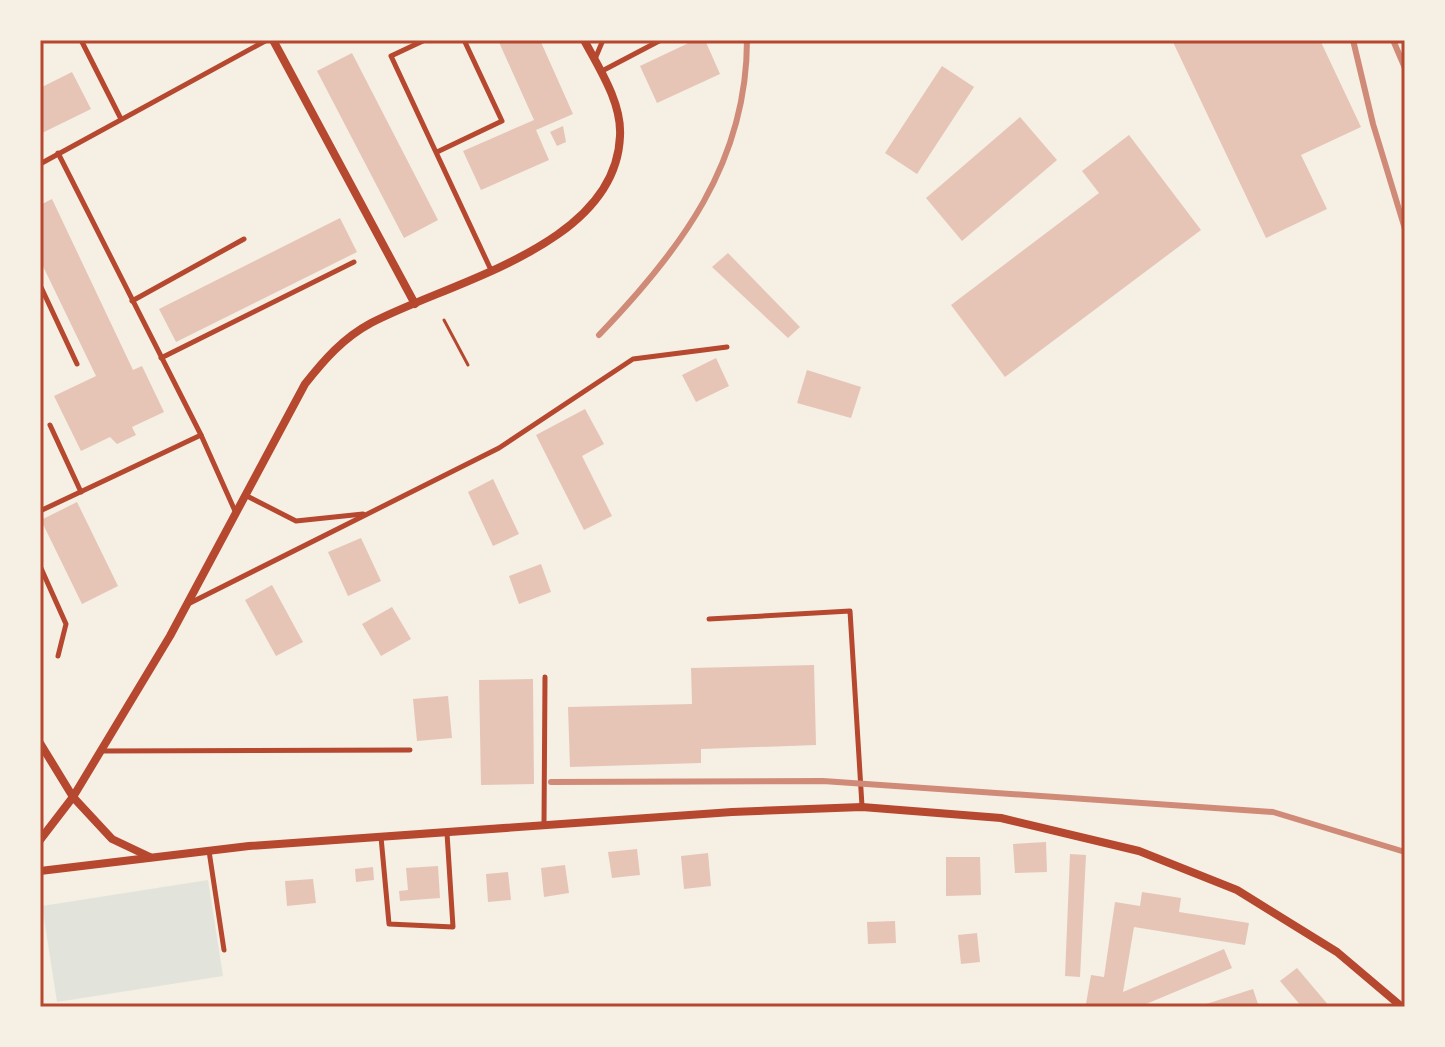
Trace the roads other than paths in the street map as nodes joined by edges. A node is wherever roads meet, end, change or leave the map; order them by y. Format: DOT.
graph roads {
  1 [pos="81,40"];
  2 [pos="270,40"];
  3 [pos="425,40"];
  4 [pos="464,40"];
  5 [pos="584,40"];
  6 [pos="603,40"];
  7 [pos="661,40"];
  8 [pos="595,60"];
  9 [pos="601,72"];
  10 [pos="121,119"];
  11 [pos="437,152"];
  12 [pos="58,153"];
  13 [pos="40,164"];
  14 [pos="244,239"];
  15 [pos="354,262"];
  16 [pos="491,270"];
  17 [pos="40,285"];
  18 [pos="132,301"];
  19 [pos="415,304"];
  20 [pos="727,347"];
  21 [pos="161,358"];
  22 [pos="77,364"];
  23 [pos="50,425"];
  24 [pos="201,435"];
  25 [pos="81,492"];
  26 [pos="247,496"];
  27 [pos="40,511"];
  28 [pos="368,514"];
  29 [pos="237,515"];
  30 [pos="40,566"];
  31 [pos="187,604"];
  32 [pos="709,619"];
  33 [pos="58,656"];
  34 [pos="545,677"];
  35 [pos="40,743"];
  36 [pos="410,750"];
  37 [pos="99,751"];
  38 [pos="73,797"];
  39 [pos="862,807"];
  40 [pos="544,825"];
  41 [pos="447,832"];
  42 [pos="381,837"];
  43 [pos="40,840"];
  44 [pos="209,850"];
  45 [pos="151,857"];
  46 [pos="40,871"];
  47 [pos="224,950"];
  48 [pos="1402,1007"];
  1 -- 10 [label="lane"];
  2 -- 10 [label="lane"];
  2 -- 19 [label="street"];
  3 -- 11 [label="lane"];
  4 -- 11 [label="lane"];
  5 -- 8 [label="street"];
  6 -- 8 [label="lane"];
  7 -- 9 [label="lane"];
  8 -- 9 [label="street"];
  9 -- 16 [label="street"];
  10 -- 12 [label="lane"];
  11 -- 16 [label="lane"];
  12 -- 13 [label="lane"];
  12 -- 18 [label="lane"];
  14 -- 18 [label="lane"];
  15 -- 21 [label="lane"];
  16 -- 19 [label="street"];
  17 -- 22 [label="lane"];
  18 -- 21 [label="lane"];
  19 -- 26 [label="street"];
  20 -- 28 [label="lane"];
  21 -- 24 [label="lane"];
  23 -- 25 [label="lane"];
  24 -- 25 [label="lane"];
  24 -- 29 [label="lane"];
  25 -- 27 [label="lane"];
  26 -- 28 [label="lane"];
  26 -- 29 [label="street"];
  28 -- 31 [label="lane"];
  29 -- 31 [label="street"];
  30 -- 33 [label="lane"];
  31 -- 37 [label="street"];
  32 -- 39 [label="lane"];
  34 -- 40 [label="lane"];
  35 -- 38 [label="street"];
  36 -- 37 [label="lane"];
  37 -- 38 [label="street"];
  38 -- 43 [label="street"];
  38 -- 45 [label="street"];
  39 -- 40 [label="street"];
  39 -- 48 [label="street"];
  40 -- 41 [label="street"];
  41 -- 42 [label="street"];
  41 -- 42 [label="lane"];
  42 -- 44 [label="street"];
  44 -- 45 [label="street"];
  44 -- 47 [label="lane"];
  45 -- 46 [label="street"];
}
